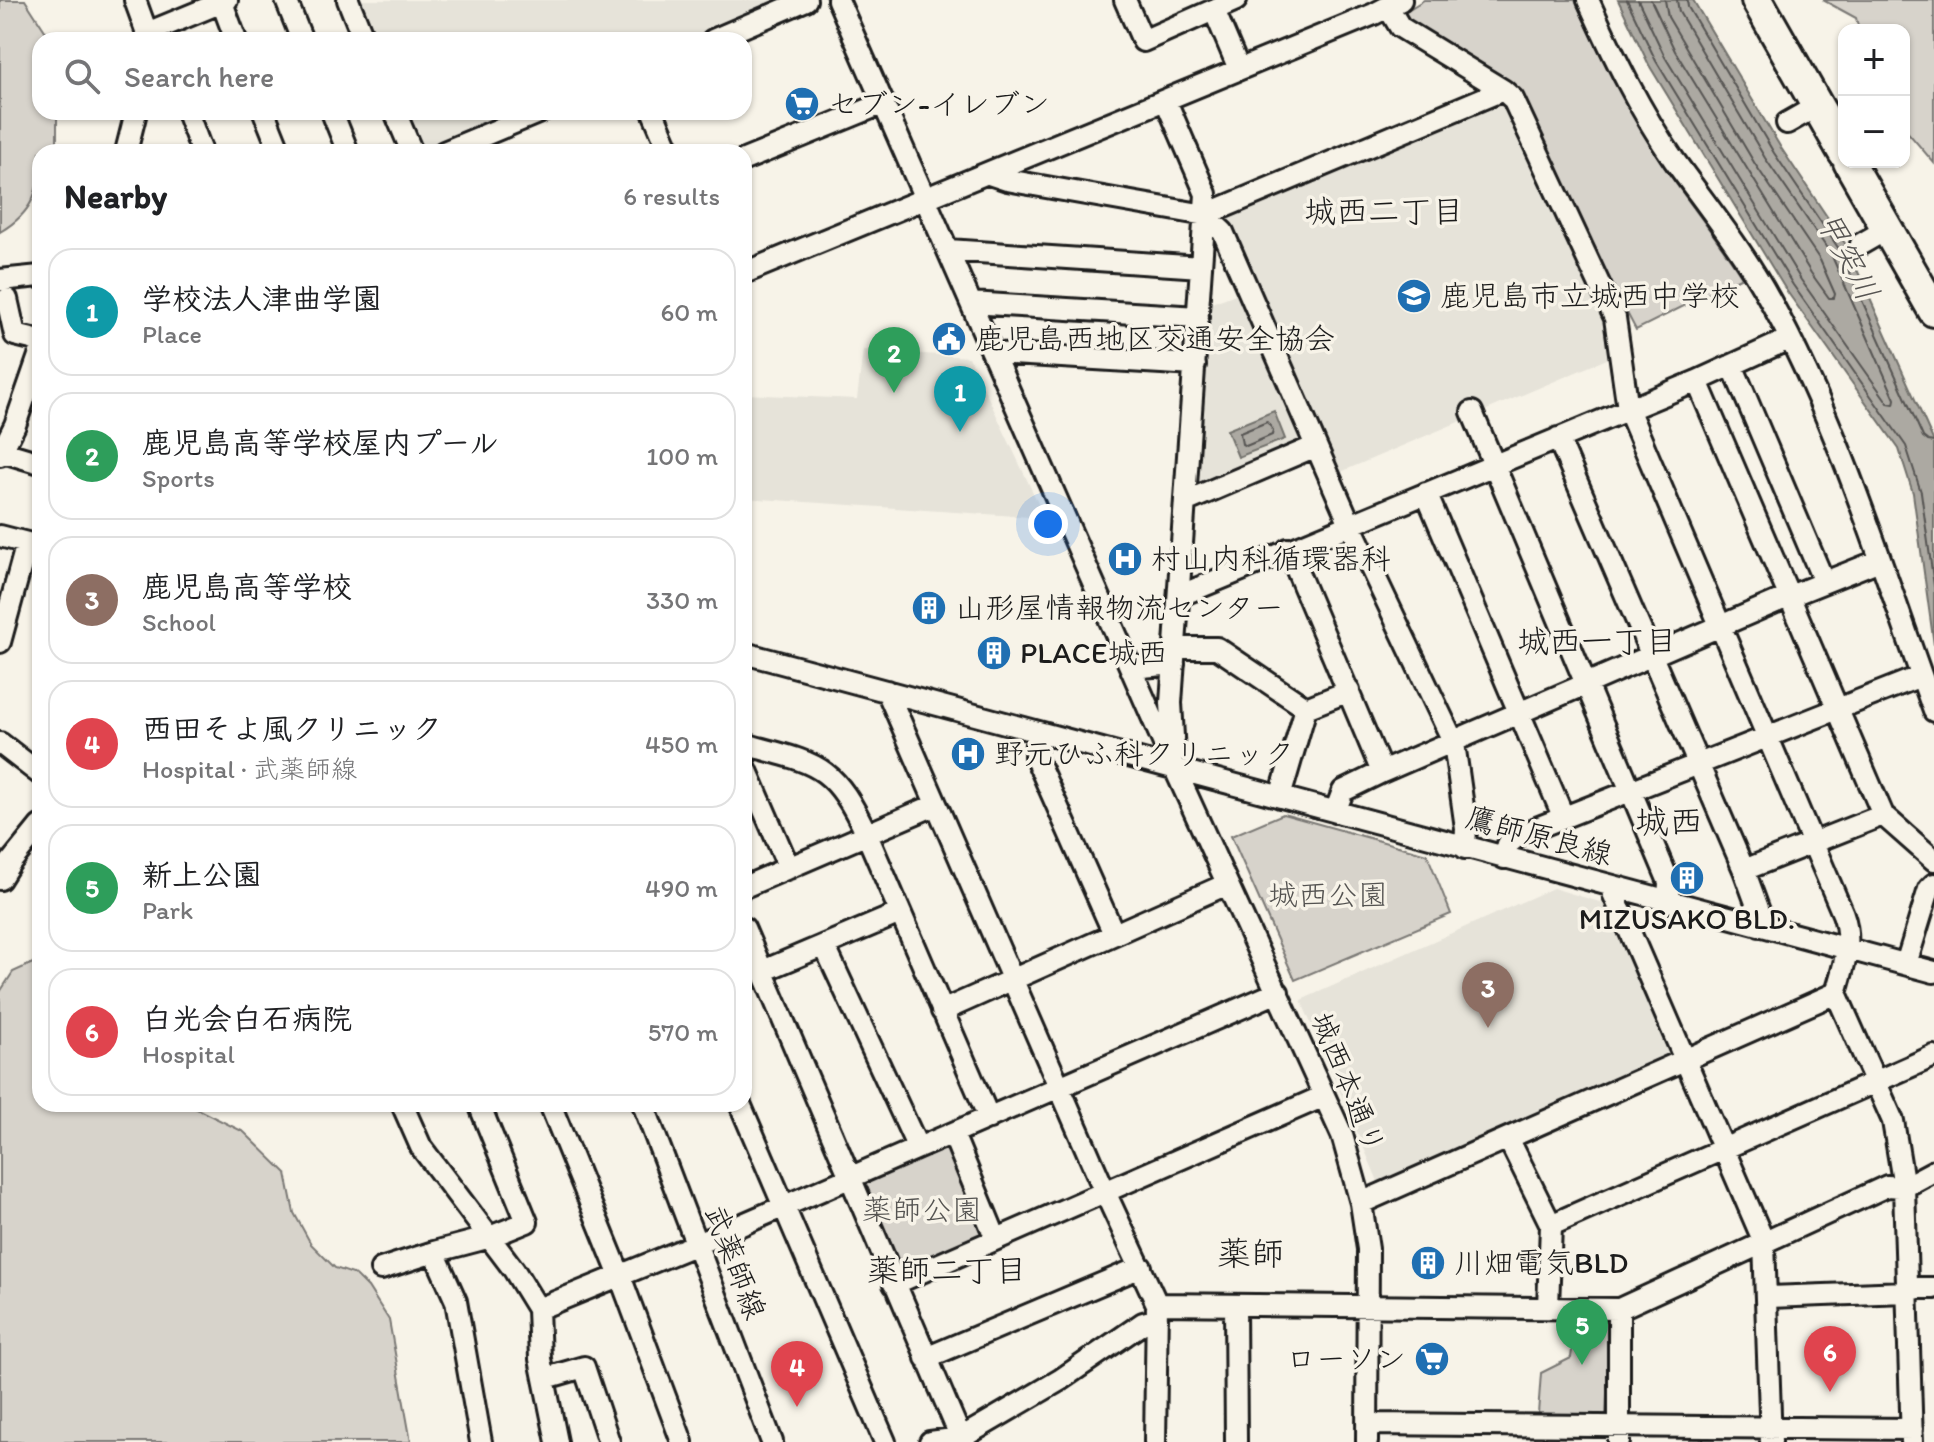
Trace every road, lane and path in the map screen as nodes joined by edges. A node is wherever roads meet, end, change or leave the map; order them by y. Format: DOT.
graph roads {
  1 [pos="135,0"];
  2 [pos="286,0"];
  3 [pos="348,0"];
  4 [pos="806,0"];
  5 [pos="838,0"];
  6 [pos="1125,0"];
  7 [pos="1183,0"];
  8 [pos="1236,0"];
  9 [pos="1588,0"];
  10 [pos="1757,0"];
  11 [pos="1778,0"];
  12 [pos="223,1"];
  13 [pos="1383,5"];
  14 [pos="1214,10"];
  15 [pos="1191,19"];
  16 [pos="146,32"];
  17 [pos="156,32"];
  18 [pos="233,32"];
  19 [pos="299,32"];
  20 [pos="361,32"];
  21 [pos="732,32"];
  22 [pos="1239,69"];
  23 [pos="1503,90"];
  24 [pos="1166,101"];
  25 [pos="884,103"];
  26 [pos="1831,111"];
  27 [pos="134,120"];
  28 [pos="190,120"];
  29 [pos="267,120"];
  30 [pos="335,120"];
  31 [pos="398,120"];
  32 [pos="527,120"];
  33 [pos="656,120"];
  34 [pos="1787,123"];
  35 [pos="1838,134"];
  36 [pos="490,143"];
  37 [pos="128,144"];
  38 [pos="199,144"];
  39 [pos="277,144"];
  40 [pos="345,144"];
  41 [pos="409,144"];
  42 [pos="667,144"];
  43 [pos="752,157"];
  44 [pos="1852,168"];
  45 [pos="1873,168"];
  46 [pos="989,174"];
  47 [pos="926,200"];
  48 [pos="1205,215"];
  49 [pos="1887,229"];
  50 [pos="1861,244"];
  51 [pos="948,250"];
  52 [pos="1201,267"];
  53 [pos="752,270"];
  54 [pos="1934,275"];
  55 [pos="32,279"];
  56 [pos="4,289"];
  57 [pos="971,303"];
  58 [pos="1934,311"];
  59 [pos="1198,317"];
  60 [pos="32,339"];
  61 [pos="1789,339"];
  62 [pos="993,353"];
  63 [pos="1195,365"];
  64 [pos="1732,365"];
  65 [pos="1697,381"];
  66 [pos="32,391"];
  67 [pos="1628,409"];
  68 [pos="1472,412"];
  69 [pos="1558,438"];
  70 [pos="1316,446"];
  71 [pos="0,453"];
  72 [pos="32,461"];
  73 [pos="1493,464"];
  74 [pos="1426,493"];
  75 [pos="1187,501"];
  76 [pos="1350,524"];
  77 [pos="0,536"];
  78 [pos="32,544"];
  79 [pos="1288,549"];
  80 [pos="32,551"];
  81 [pos="1880,560"];
  82 [pos="1824,582"];
  83 [pos="1179,596"];
  84 [pos="1790,596"];
  85 [pos="1719,626"];
  86 [pos="0,642"];
  87 [pos="752,655"];
  88 [pos="1652,655"];
  89 [pos="1174,656"];
  90 [pos="1132,668"];
  91 [pos="1921,676"];
  92 [pos="1586,684"];
  93 [pos="887,691"];
  94 [pos="1349,691"];
  95 [pos="1306,708"];
  96 [pos="1837,708"];
  97 [pos="1934,711"];
  98 [pos="1519,714"];
  99 [pos="1037,732"];
  100 [pos="1767,736"];
  101 [pos="0,743"];
  102 [pos="1454,743"];
  103 [pos="752,746"];
  104 [pos="32,764"];
  105 [pos="1699,764"];
  106 [pos="1175,769"];
  107 [pos="1382,772"];
  108 [pos="752,782"];
  109 [pos="1630,792"];
  110 [pos="1280,797"];
  111 [pos="935,805"];
  112 [pos="1335,812"];
  113 [pos="1883,815"];
  114 [pos="1563,816"];
  115 [pos="867,835"];
  116 [pos="32,837"];
  117 [pos="1812,842"];
  118 [pos="1465,848"];
  119 [pos="1504,858"];
  120 [pos="1934,860"];
  121 [pos="789,868"];
  122 [pos="1744,870"];
  123 [pos="0,879"];
  124 [pos="752,884"];
  125 [pos="1227,884"];
  126 [pos="1934,884"];
  127 [pos="1610,886"];
  128 [pos="1668,902"];
  129 [pos="900,913"];
  130 [pos="1760,926"];
  131 [pos="1114,934"];
  132 [pos="824,945"];
  133 [pos="752,946"];
  134 [pos="1848,948"];
  135 [pos="1906,964"];
  136 [pos="763,971"];
  137 [pos="1934,972"];
  138 [pos="1012,978"];
  139 [pos="1278,992"];
  140 [pos="1836,993"];
  141 [pos="942,1011"];
  142 [pos="1934,1056"];
  143 [pos="1686,1059"];
  144 [pos="1876,1082"];
  145 [pos="1061,1088"];
  146 [pos="1324,1096"];
  147 [pos="406,1112"];
  148 [pos="482,1112"];
  149 [pos="553,1112"];
  150 [pos="646,1112"];
  151 [pos="743,1112"];
  152 [pos="989,1118"];
  153 [pos="953,1134"];
  154 [pos="1508,1138"];
  155 [pos="918,1148"];
  156 [pos="1725,1149"];
  157 [pos="1934,1171"];
  158 [pos="850,1178"];
  159 [pos="1904,1187"];
  160 [pos="1105,1192"];
  161 [pos="1361,1203"];
  162 [pos="784,1207"];
  163 [pos="1551,1225"];
  164 [pos="487,1238"];
  165 [pos="996,1239"];
  166 [pos="1764,1242"];
  167 [pos="697,1244"];
  168 [pos="434,1252"];
  169 [pos="1141,1267"];
  170 [pos="381,1269"];
  171 [pos="620,1276"];
  172 [pos="894,1284"];
  173 [pos="1934,1288"];
  174 [pos="1906,1292"];
  175 [pos="1768,1297"];
  176 [pos="1235,1305"];
  177 [pos="1369,1306"];
  178 [pos="1548,1307"];
  179 [pos="538,1309"];
  180 [pos="1619,1309"];
  181 [pos="1157,1312"];
  182 [pos="926,1358"];
  183 [pos="546,1378"];
  184 [pos="1367,1433"];
  185 [pos="1619,1434"];
  186 [pos="1771,1435"];
  187 [pos="1912,1436"];
  188 [pos="957,1440"];
  189 [pos="481,1442"];
  190 [pos="557,1442"];
  191 [pos="609,1442"];
  192 [pos="682,1442"];
  193 [pos="772,1442"];
  194 [pos="885,1442"];
  195 [pos="930,1442"];
  196 [pos="1155,1442"];
  197 [pos="1236,1442"];
  1 -- 16 [label="street"];
  2 -- 19 [label="street"];
  3 -- 20 [label="street"];
  4 -- 21 [label="street"];
  5 -- 25 [label="street, 城西本通り"];
  6 -- 15 [label="street"];
  7 -- 15 [label="street"];
  8 -- 14 [label="street"];
  9 -- 61 [label="street"];
  10 -- 26 [label="highway"];
  11 -- 26 [label="highway"];
  12 -- 17 [label="street"];
  12 -- 18 [label="street"];
  13 -- 22 [label="street"];
  13 -- 23 [label="street"];
  14 -- 15 [label="street"];
  14 -- 22 [label="street"];
  22 -- 24 [label="street"];
  23 -- 48 [label="street"];
  23 -- 67 [label="street"];
  24 -- 46 [label="street"];
  24 -- 48 [label="street"];
  25 -- 43 [label="street"];
  25 -- 47 [label="street, 城西本通り"];
  26 -- 34 [label="street"];
  26 -- 35 [label="highway"];
  27 -- 37 [label="street"];
  28 -- 38 [label="street"];
  29 -- 39 [label="street"];
  30 -- 40 [label="street"];
  31 -- 41 [label="street"];
  32 -- 36 [label="street"];
  33 -- 42 [label="street"];
  44 -- 49 [label="highway"];
  45 -- 54 [label="highway"];
  46 -- 47 [label="street"];
  46 -- 48 [label="street"];
  47 -- 51 [label="street, 城西本通り"];
  47 -- 53 [label="street"];
  48 -- 52 [label="street"];
  48 -- 70 [label="street"];
  49 -- 50 [label="street"];
  49 -- 58 [label="highway"];
  51 -- 52 [label="street"];
  51 -- 57 [label="street, 城西本通り"];
  52 -- 59 [label="street"];
  55 -- 56 [label="street"];
  56 -- 60 [label="street"];
  57 -- 59 [label="street"];
  57 -- 62 [label="street, 城西本通り"];
  59 -- 63 [label="street"];
  61 -- 64 [label="street"];
  61 -- 81 [label="street"];
  62 -- 63 [label="street"];
  62 -- 90 [label="street, 城西本通り"];
  63 -- 75 [label="street"];
  64 -- 65 [label="street"];
  64 -- 82 [label="street"];
  65 -- 67 [label="street"];
  65 -- 84 [label="street"];
  66 -- 71 [label="street"];
  67 -- 69 [label="street"];
  67 -- 85 [label="street"];
  68 -- 73 [label="street"];
  69 -- 73 [label="street"];
  69 -- 88 [label="street"];
  70 -- 75 [label="street"];
  70 -- 76 [label="street"];
  71 -- 72 [label="street"];
  73 -- 74 [label="street"];
  73 -- 92 [label="street"];
  74 -- 76 [label="street"];
  74 -- 98 [label="street"];
  75 -- 83 [label="street"];
  76 -- 79 [label="street"];
  76 -- 102 [label="street"];
  77 -- 78 [label="street"];
  79 -- 83 [label="street"];
  79 -- 94 [label="street"];
  80 -- 86 [label="street"];
  81 -- 82 [label="street"];
  81 -- 91 [label="street"];
  82 -- 84 [label="street"];
  83 -- 89 [label="street"];
  84 -- 85 [label="street"];
  84 -- 96 [label="street"];
  85 -- 88 [label="street"];
  85 -- 100 [label="street"];
  87 -- 93 [label="street, 鷹師原良線"];
  88 -- 92 [label="street"];
  88 -- 105 [label="street"];
  89 -- 90 [label="street"];
  89 -- 95 [label="street"];
  89 -- 106 [label="street"];
  90 -- 106 [label="street, 城西本通り"];
  91 -- 96 [label="street"];
  91 -- 97 [label="street"];
  92 -- 98 [label="street"];
  92 -- 109 [label="street"];
  93 -- 99 [label="street, 鷹師原良線"];
  93 -- 111 [label="street"];
  94 -- 95 [label="street"];
  94 -- 107 [label="street"];
  95 -- 110 [label="street"];
  96 -- 100 [label="street"];
  96 -- 113 [label="street"];
  98 -- 102 [label="street"];
  98 -- 114 [label="street"];
  99 -- 106 [label="street, 鷹師原良線"];
  99 -- 131 [label="street"];
  100 -- 105 [label="street"];
  100 -- 117 [label="street"];
  101 -- 104 [label="street"];
  102 -- 107 [label="street"];
  102 -- 118 [label="street"];
  103 -- 115 [label="street"];
  105 -- 109 [label="street"];
  105 -- 122 [label="street"];
  106 -- 110 [label="street, 鷹師原良線"];
  106 -- 125 [label="street, 城西本通り"];
  107 -- 112 [label="street"];
  108 -- 121 [label="street"];
  109 -- 114 [label="street"];
  109 -- 128 [label="street"];
  110 -- 112 [label="street, 鷹師原良線"];
  111 -- 115 [label="street"];
  111 -- 138 [label="street"];
  112 -- 118 [label="street, 鷹師原良線"];
  113 -- 117 [label="street"];
  113 -- 120 [label="street"];
  114 -- 119 [label="street"];
  115 -- 121 [label="street"];
  115 -- 129 [label="street"];
  116 -- 123 [label="street"];
  117 -- 122 [label="street"];
  117 -- 134 [label="street"];
  118 -- 119 [label="street, 鷹師原良線"];
  119 -- 127 [label="street, 鷹師原良線"];
  121 -- 124 [label="street"];
  122 -- 130 [label="street"];
  125 -- 131 [label="street"];
  125 -- 139 [label="street, 城西本通り"];
  126 -- 135 [label="street"];
  127 -- 128 [label="street, 鷹師原良線"];
  127 -- 143 [label="street"];
  128 -- 130 [label="street, 鷹師原良線"];
  129 -- 132 [label="street"];
  129 -- 141 [label="street"];
  130 -- 134 [label="street, 鷹師原良線"];
  131 -- 138 [label="street"];
  132 -- 136 [label="street"];
  132 -- 155 [label="street"];
  133 -- 136 [label="street"];
  134 -- 135 [label="street, 鷹師原良線"];
  134 -- 140 [label="street"];
  135 -- 137 [label="street, 鷹師原良線"];
  136 -- 158 [label="street"];
  138 -- 141 [label="street"];
  138 -- 145 [label="street"];
  139 -- 145 [label="street"];
  139 -- 146 [label="street, 城西本通り"];
  140 -- 143 [label="street"];
  140 -- 144 [label="street"];
  141 -- 152 [label="street"];
  142 -- 144 [label="street"];
  143 -- 154 [label="street"];
  143 -- 156 [label="street"];
  144 -- 156 [label="street"];
  144 -- 159 [label="street"];
  145 -- 152 [label="street"];
  145 -- 160 [label="street"];
  146 -- 160 [label="street"];
  146 -- 161 [label="street, 城西本通り"];
  147 -- 164 [label="street"];
  148 -- 164 [label="street"];
  149 -- 171 [label="street"];
  150 -- 167 [label="street, 武薬師線"];
  151 -- 162 [label="street"];
  152 -- 153 [label="street"];
  153 -- 155 [label="street"];
  153 -- 165 [label="street"];
  154 -- 161 [label="street"];
  154 -- 163 [label="street"];
  155 -- 158 [label="street"];
  156 -- 163 [label="street"];
  156 -- 166 [label="street"];
  157 -- 159 [label="street"];
  158 -- 162 [label="street"];
  158 -- 172 [label="street"];
  159 -- 166 [label="street"];
  159 -- 174 [label="street"];
  160 -- 165 [label="street"];
  160 -- 169 [label="street"];
  161 -- 177 [label="street, 城西本通り"];
  162 -- 167 [label="street"];
  162 -- 194 [label="street"];
  163 -- 178 [label="street"];
  164 -- 168 [label="street"];
  164 -- 179 [label="street"];
  165 -- 172 [label="street"];
  166 -- 175 [label="street"];
  166 -- 180 [label="street"];
  167 -- 171 [label="street"];
  167 -- 193 [label="street, 武薬師線"];
  168 -- 170 [label="street"];
  168 -- 189 [label="street"];
  169 -- 181 [label="street"];
  169 -- 182 [label="street"];
  171 -- 179 [label="street"];
  171 -- 192 [label="street"];
  172 -- 182 [label="street"];
  173 -- 174 [label="street"];
  174 -- 175 [label="street"];
  174 -- 187 [label="street"];
  175 -- 186 [label="street"];
  176 -- 177 [label="street"];
  176 -- 181 [label="street"];
  176 -- 197 [label="street"];
  177 -- 178 [label="street"];
  177 -- 184 [label="street, 城西本通り"];
  178 -- 180 [label="street"];
  179 -- 183 [label="street"];
  180 -- 185 [label="street"];
  181 -- 188 [label="street"];
  181 -- 196 [label="street"];
  182 -- 188 [label="street"];
  183 -- 190 [label="street"];
  183 -- 191 [label="street"];
  184 -- 185 [label="street"];
  185 -- 186 [label="street"];
  186 -- 187 [label="street"];
  188 -- 195 [label="street"];
}
